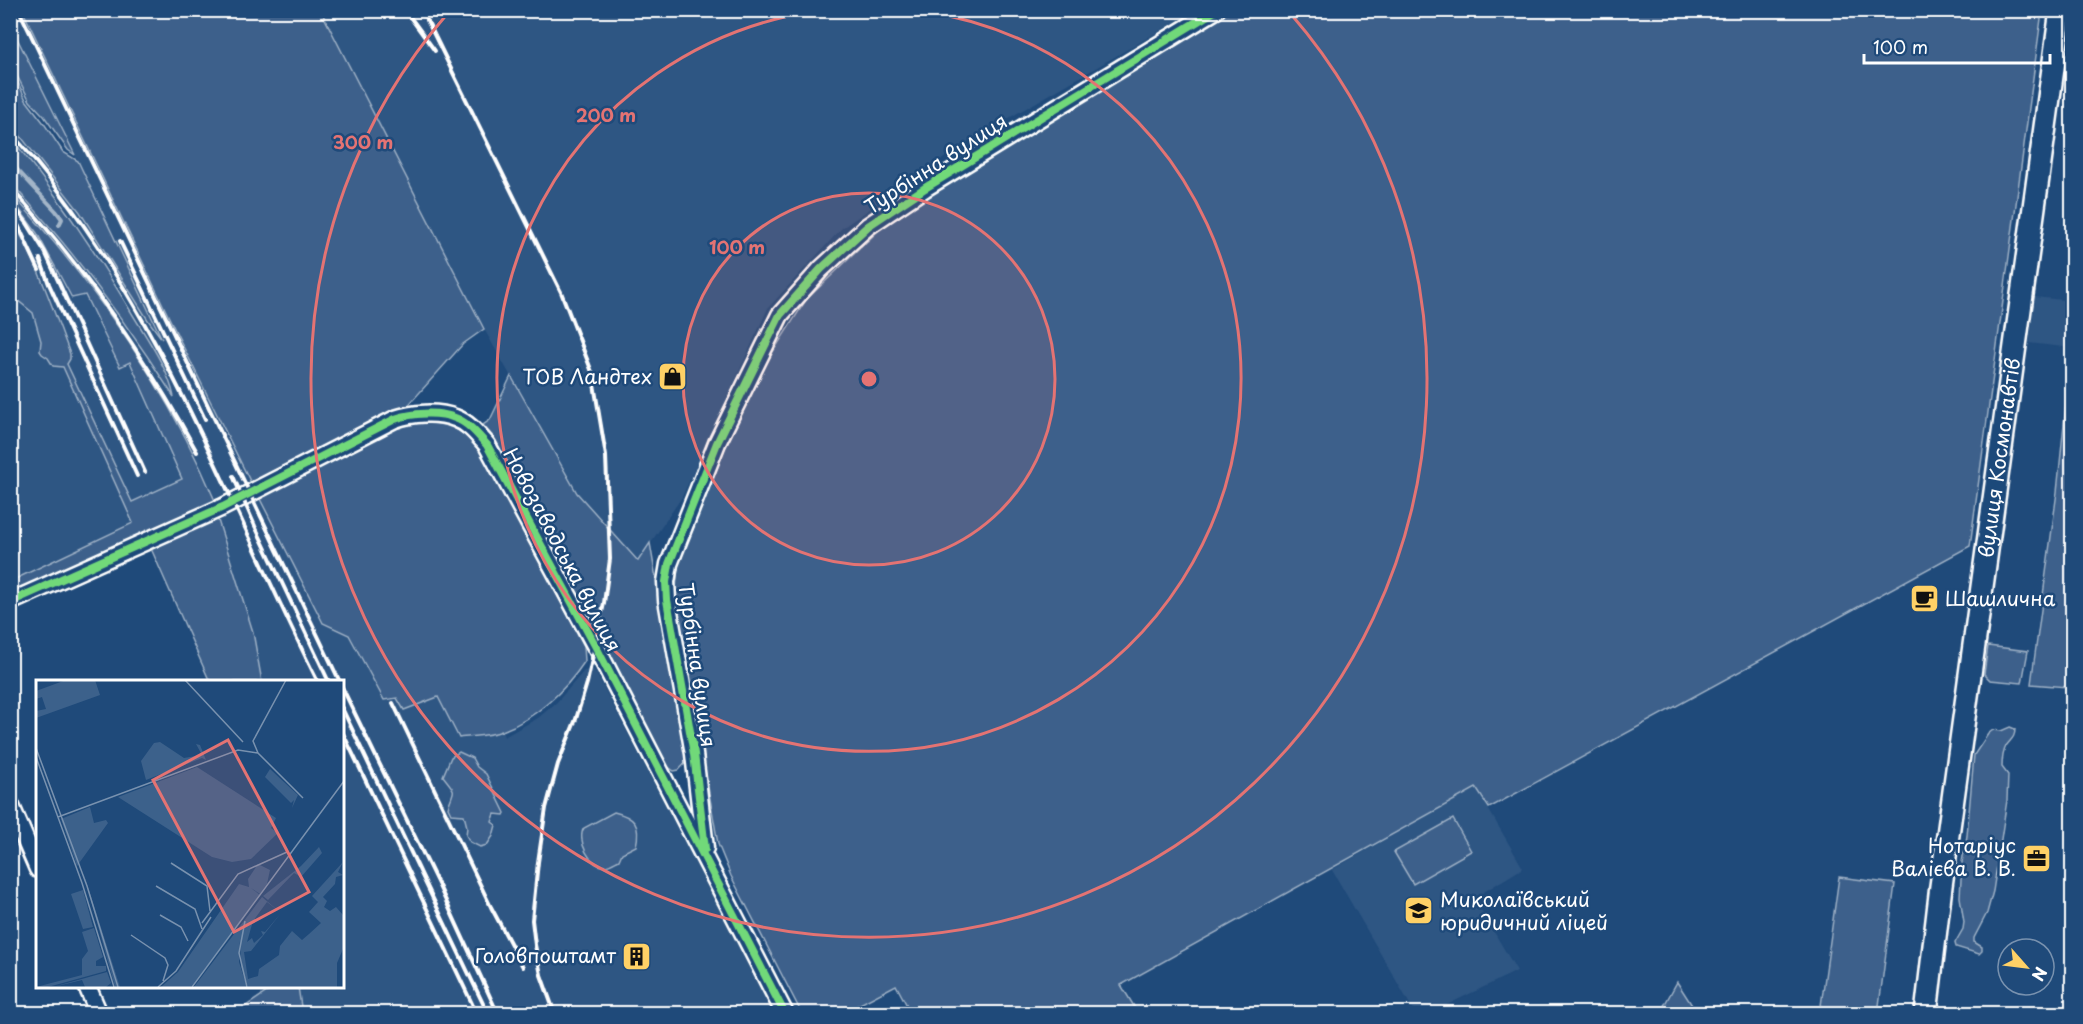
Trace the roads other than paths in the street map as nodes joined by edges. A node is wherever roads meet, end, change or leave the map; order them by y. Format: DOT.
graph roads {
  1 [pos="1216,10"];
  2 [pos="2061,10"];
  3 [pos="10,602"];
  4 [pos="10,804"];
  5 [pos="706,858"];
  6 [pos="36,864"];
  7 [pos="87,988"];
  8 [pos="99,1014"];
  9 [pos="785,1014"];
  10 [pos="1926,1014"];
  1 -- 5 [label="street, Турбінна вулиця"];
  2 -- 10 [label="main road, вулиця Космонавтів"];
  3 -- 5 [label="street, Новозаводська вулиця"];
  4 -- 6 [label="street"];
  5 -- 9 [label="street, Новозаводська вулиця"];
  7 -- 8 [label="street"];
}
